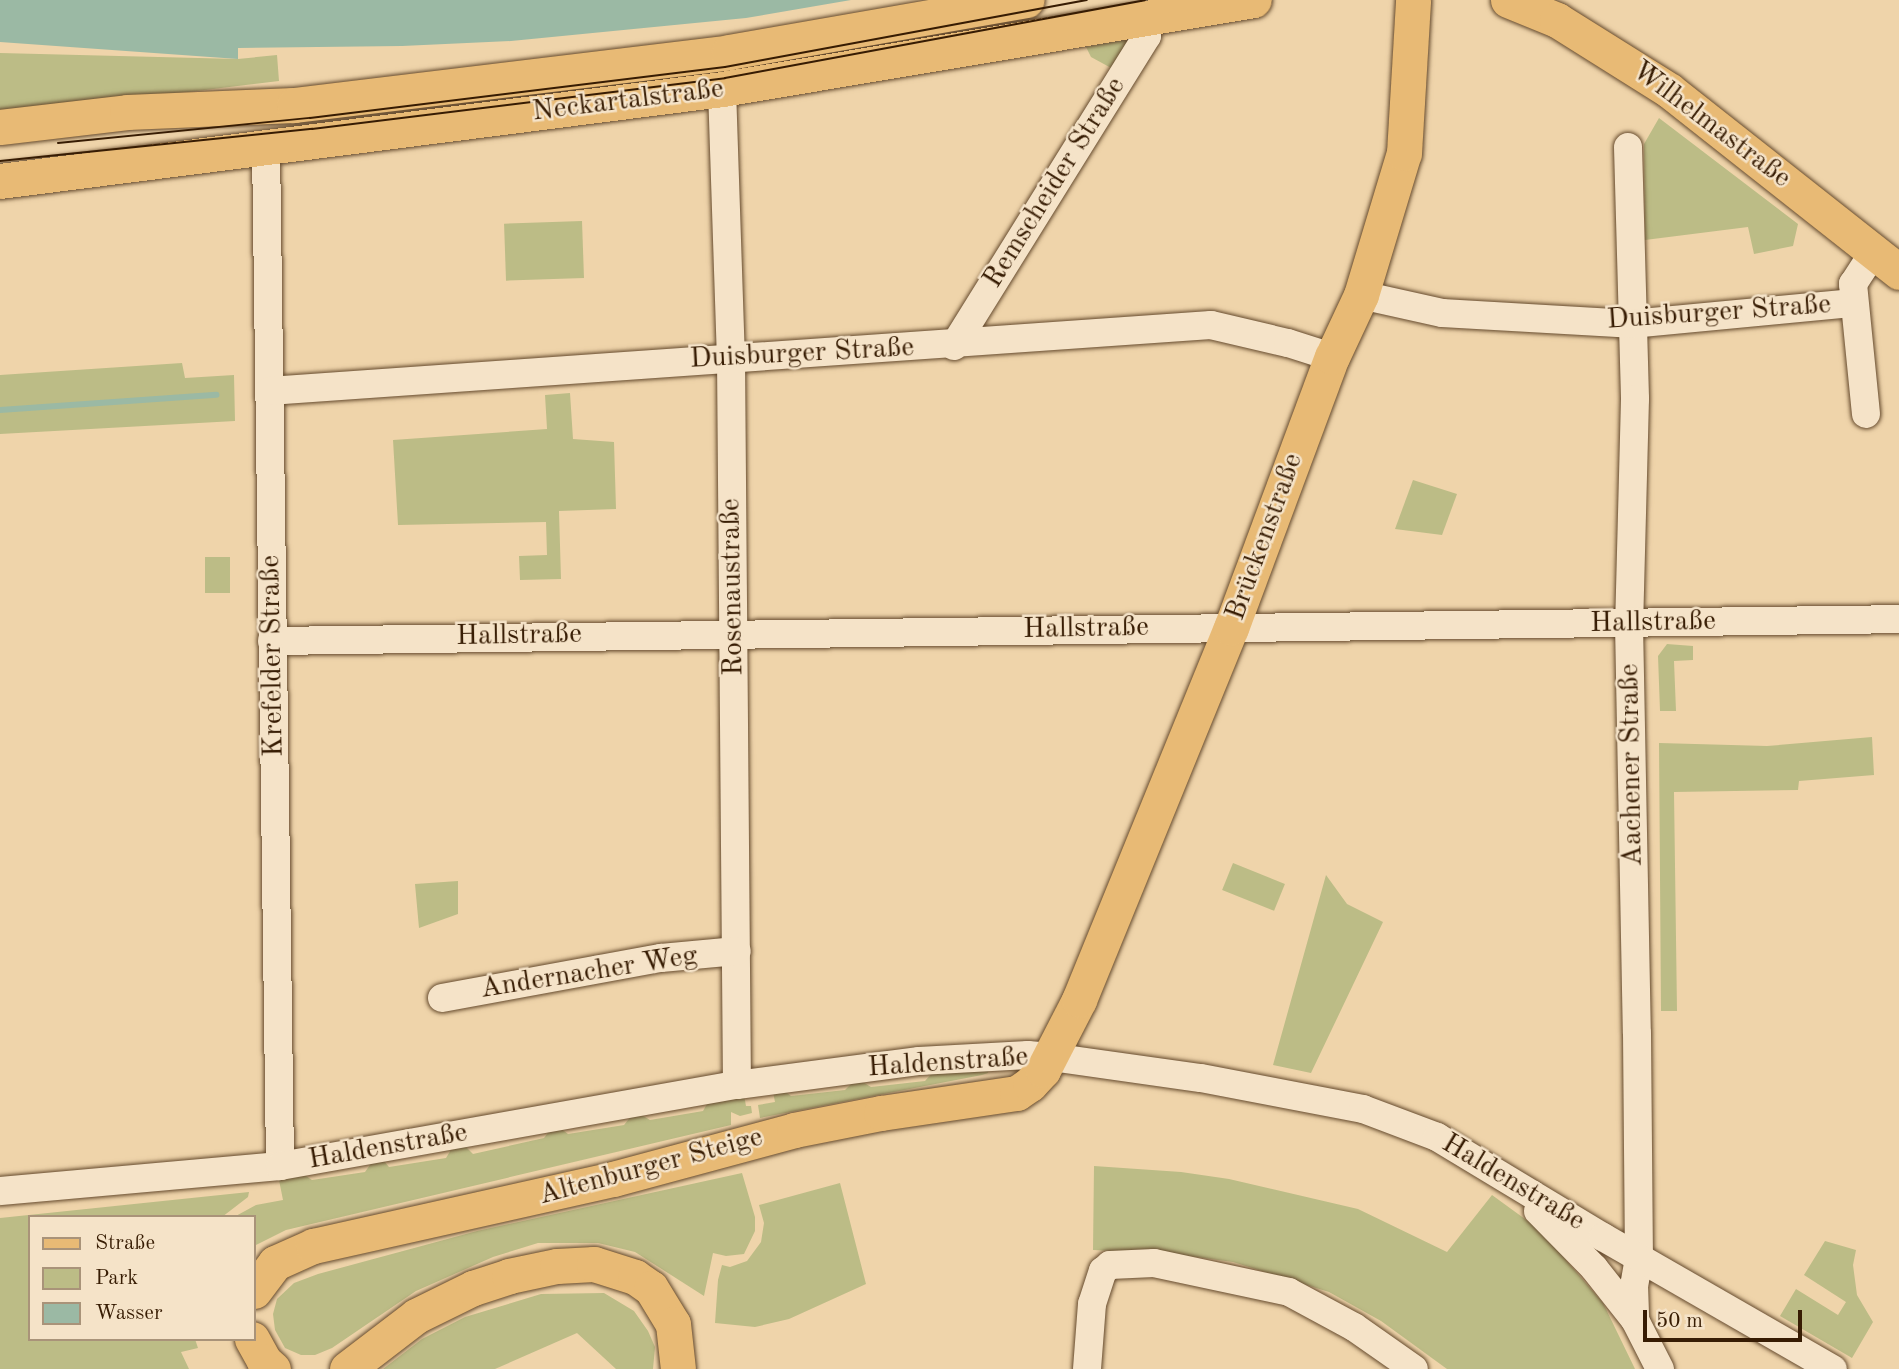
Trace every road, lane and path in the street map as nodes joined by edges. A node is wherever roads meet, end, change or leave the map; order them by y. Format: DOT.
graph roads {
  1 [pos="1026,0"];
  2 [pos="1254,0"];
  3 [pos="1413,0"];
  4 [pos="1508,0"];
  5 [pos="1144,18"];
  6 [pos="722,89"];
  7 [pos="0,127"];
  8 [pos="266,146"];
  9 [pos="1628,147"];
  10 [pos="0,181"];
  11 [pos="1886,262"];
  12 [pos="1361,295"];
  13 [pos="1854,303"];
  14 [pos="1631,324"];
  15 [pos="954,346"];
  16 [pos="1332,357"];
  17 [pos="731,358"];
  18 [pos="269,391"];
  19 [pos="1866,414"];
  20 [pos="1899,619"];
  21 [pos="1629,624"];
  22 [pos="1231,628"];
  23 [pos="734,633"];
  24 [pos="272,641"];
  25 [pos="737,951"];
  26 [pos="442,998"];
  27 [pos="1051,1057"];
  28 [pos="737,1085"];
  29 [pos="280,1166"];
  30 [pos="1503,1177"];
  31 [pos="0,1191"];
  32 [pos="1639,1258"];
  33 [pos="256,1289"];
  34 [pos="1635,1320"];
  35 [pos="253,1341"];
  36 [pos="273,1369"];
  37 [pos="347,1369"];
  38 [pos="678,1369"];
  39 [pos="1087,1369"];
  40 [pos="1414,1369"];
  41 [pos="1660,1369"];
  42 [pos="1833,1369"];
  1 -- 7 [label="main road, Neckartalstraße"];
  2 -- 5 [label="main road, Neckartalstraße"];
  3 -- 12 [label="main road, Brückenstraße"];
  4 -- 11 [label="main road, Wilhelmastraße"];
  5 -- 6 [label="main road, Neckartalstraße"];
  5 -- 15 [label="street, Remscheider Straße"];
  6 -- 8 [label="main road, Neckartalstraße"];
  6 -- 17 [label="street, Rosenaustraße"];
  8 -- 10 [label="main road, Neckartalstraße"];
  8 -- 18 [label="street, Krefelder Straße"];
  9 -- 14 [label="street, Aachener Straße"];
  11 -- 13 [label="street, Duisburger Straße"];
  12 -- 14 [label="street, Duisburger Straße"];
  12 -- 16 [label="main road, Brückenstraße"];
  13 -- 14 [label="street, Duisburger Straße"];
  13 -- 19 [label="street"];
  14 -- 21 [label="street, Aachener Straße"];
  15 -- 16 [label="street, Duisburger Straße"];
  15 -- 17 [label="street, Duisburger Straße"];
  16 -- 22 [label="main road, Brückenstraße"];
  17 -- 18 [label="street, Duisburger Straße"];
  17 -- 23 [label="street, Rosenaustraße"];
  18 -- 24 [label="street, Krefelder Straße"];
  20 -- 21 [label="street, Hallstraße"];
  21 -- 22 [label="street, Hallstraße"];
  21 -- 32 [label="street, Aachener Straße"];
  22 -- 23 [label="street, Hallstraße"];
  22 -- 27 [label="main road, Brückenstraße"];
  23 -- 24 [label="street, Hallstraße"];
  23 -- 25 [label="street, Rosenaustraße"];
  24 -- 29 [label="street, Krefelder Straße"];
  25 -- 26 [label="street, Andernacher Weg"];
  25 -- 28 [label="street, Rosenaustraße"];
  27 -- 28 [label="street, Haldenstraße"];
  27 -- 30 [label="street, Haldenstraße"];
  27 -- 33 [label="main road, Altenburger Steige"];
  28 -- 29 [label="street, Haldenstraße"];
  29 -- 31 [label="street, Haldenstraße"];
  30 -- 32 [label="street, Haldenstraße"];
  30 -- 34 [label="street"];
  32 -- 34 [label="street, Aachener Straße"];
  32 -- 42 [label="street, Haldenstraße"];
  34 -- 41 [label="street"];
  35 -- 36 [label="main road"];
  37 -- 38 [label="main road"];
  39 -- 40 [label="street"];
}
